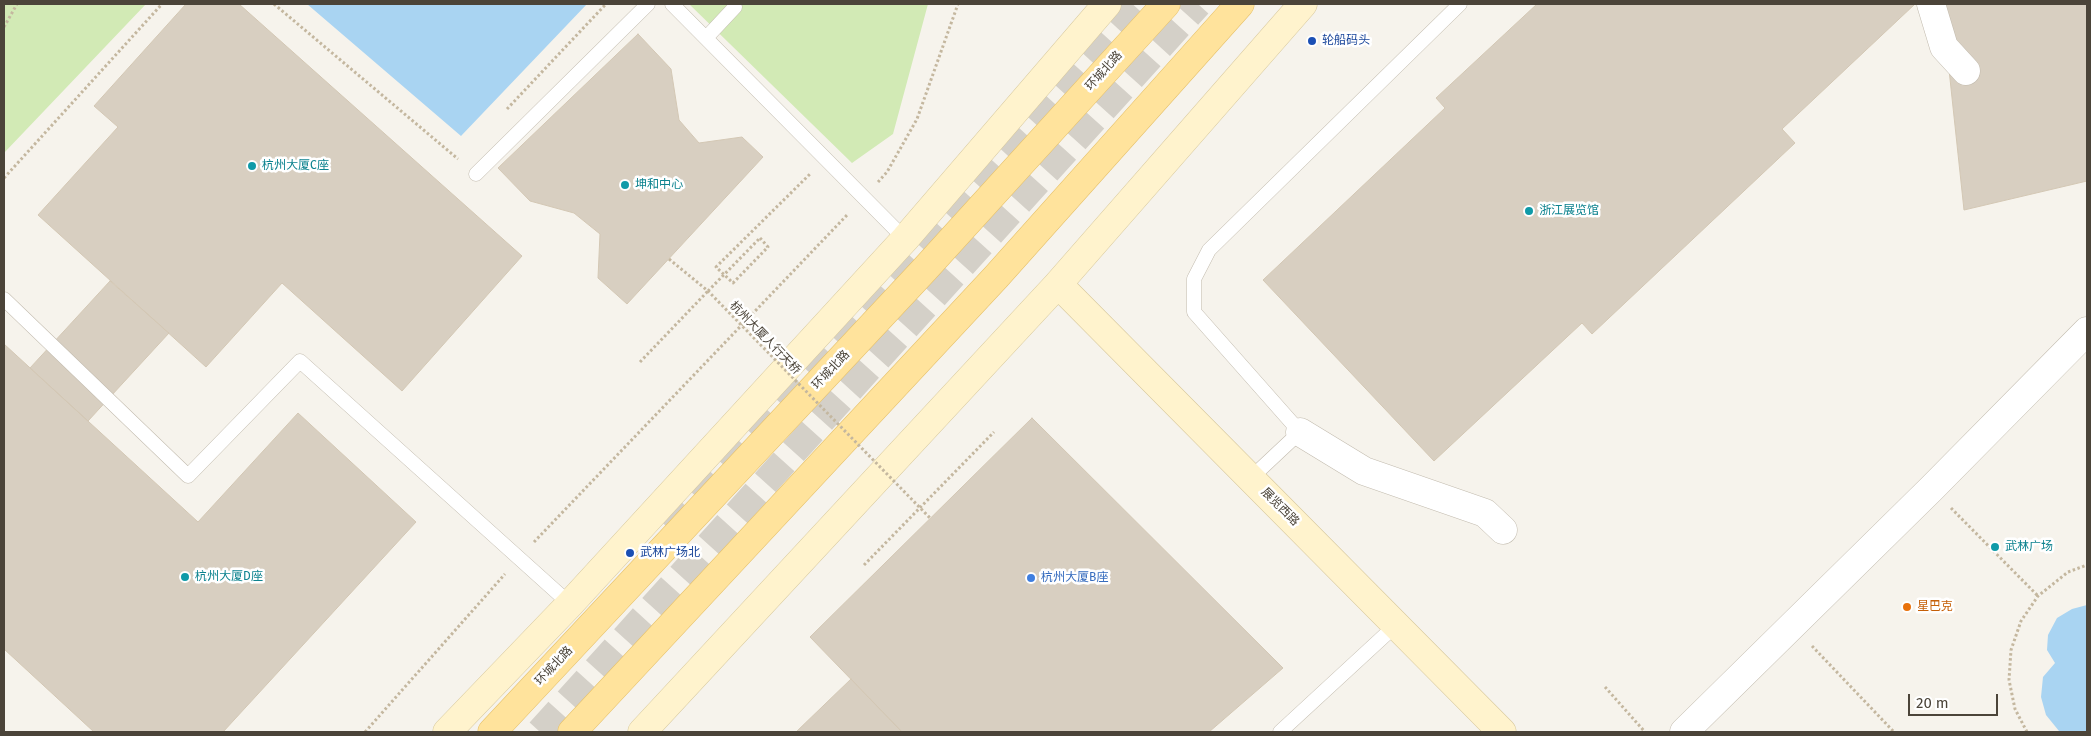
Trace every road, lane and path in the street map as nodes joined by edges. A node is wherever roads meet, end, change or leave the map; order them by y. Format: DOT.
graph roads {
  1 [pos="17,4"];
  2 [pos="162,4"];
  3 [pos="274,4"];
  4 [pos="606,4"];
  5 [pos="648,4"];
  6 [pos="672,4"];
  7 [pos="958,4"];
  8 [pos="1107,4"];
  9 [pos="1166,4"];
  10 [pos="1240,4"];
  11 [pos="1303,4"];
  12 [pos="1460,4"];
  13 [pos="1932,4"];
  14 [pos="735,7"];
  15 [pos="4,27"];
  16 [pos="706,38"];
  17 [pos="1966,71"];
  18 [pos="505,110"];
  19 [pos="465,153"];
  20 [pos="826,158"];
  21 [pos="476,174"];
  22 [pos="4,178"];
  23 [pos="864,196"];
  24 [pos="905,239"];
  25 [pos="669,258"];
  26 [pos="1058,284"];
  27 [pos="708,291"];
  28 [pos="4,299"];
  29 [pos="2087,331"];
  30 [pos="640,362"];
  31 [pos="994,432"];
  32 [pos="1300,432"];
  33 [pos="1251,478"];
  34 [pos="1932,488"];
  35 [pos="921,509"];
  36 [pos="930,518"];
  37 [pos="1503,530"];
  38 [pos="519,558"];
  39 [pos="2087,565"];
  40 [pos="864,566"];
  41 [pos="2038,596"];
  42 [pos="570,604"];
  43 [pos="1396,625"];
  44 [pos="1793,625"];
  45 [pos="1605,686"];
  46 [pos="365,732"];
  47 [pos="447,732"];
  48 [pos="492,732"];
  49 [pos="572,732"];
  50 [pos="642,732"];
  51 [pos="1280,732"];
  52 [pos="1502,732"];
  53 [pos="1645,732"];
  54 [pos="1684,732"];
  55 [pos="1894,732"];
  56 [pos="2027,732"];
  1 -- 15 [label="path"];
  2 -- 22 [label="path"];
  3 -- 19 [label="path"];
  4 -- 18 [label="path"];
  5 -- 21 [label="lane"];
  6 -- 16 [label="lane"];
  7 -- 23 [label="path"];
  8 -- 24 [label="main road"];
  9 -- 48 [label="main road, 环城北路"];
  10 -- 49 [label="main road"];
  11 -- 26 [label="main road"];
  12 -- 32 [label="lane"];
  13 -- 17 [label="street"];
  14 -- 16 [label="lane"];
  16 -- 20 [label="lane"];
  20 -- 23 [label="lane"];
  20 -- 27 [label="path, bridge"];
  23 -- 24 [label="lane"];
  23 -- 38 [label="path"];
  24 -- 42 [label="main road"];
  25 -- 27 [label="path, 杭州大厦人行天桥, bridge"];
  26 -- 33 [label="main road, 展览西路"];
  26 -- 50 [label="main road"];
  27 -- 30 [label="path"];
  27 -- 35 [label="path, 杭州大厦人行天桥, bridge"];
  28 -- 38 [label="lane"];
  29 -- 34 [label="street"];
  31 -- 35 [label="path"];
  32 -- 33 [label="lane"];
  32 -- 37 [label="street"];
  33 -- 43 [label="main road, 展览西路"];
  34 -- 41 [label="path"];
  34 -- 44 [label="street"];
  35 -- 36 [label="path, 杭州大厦人行天桥, bridge"];
  35 -- 40 [label="path"];
  38 -- 42 [label="lane"];
  38 -- 46 [label="path"];
  39 -- 41 [label="path"];
  41 -- 56 [label="path"];
  42 -- 47 [label="main road"];
  43 -- 51 [label="lane"];
  43 -- 52 [label="main road, 展览西路"];
  44 -- 54 [label="street"];
  44 -- 55 [label="path"];
  45 -- 53 [label="path"];
}
